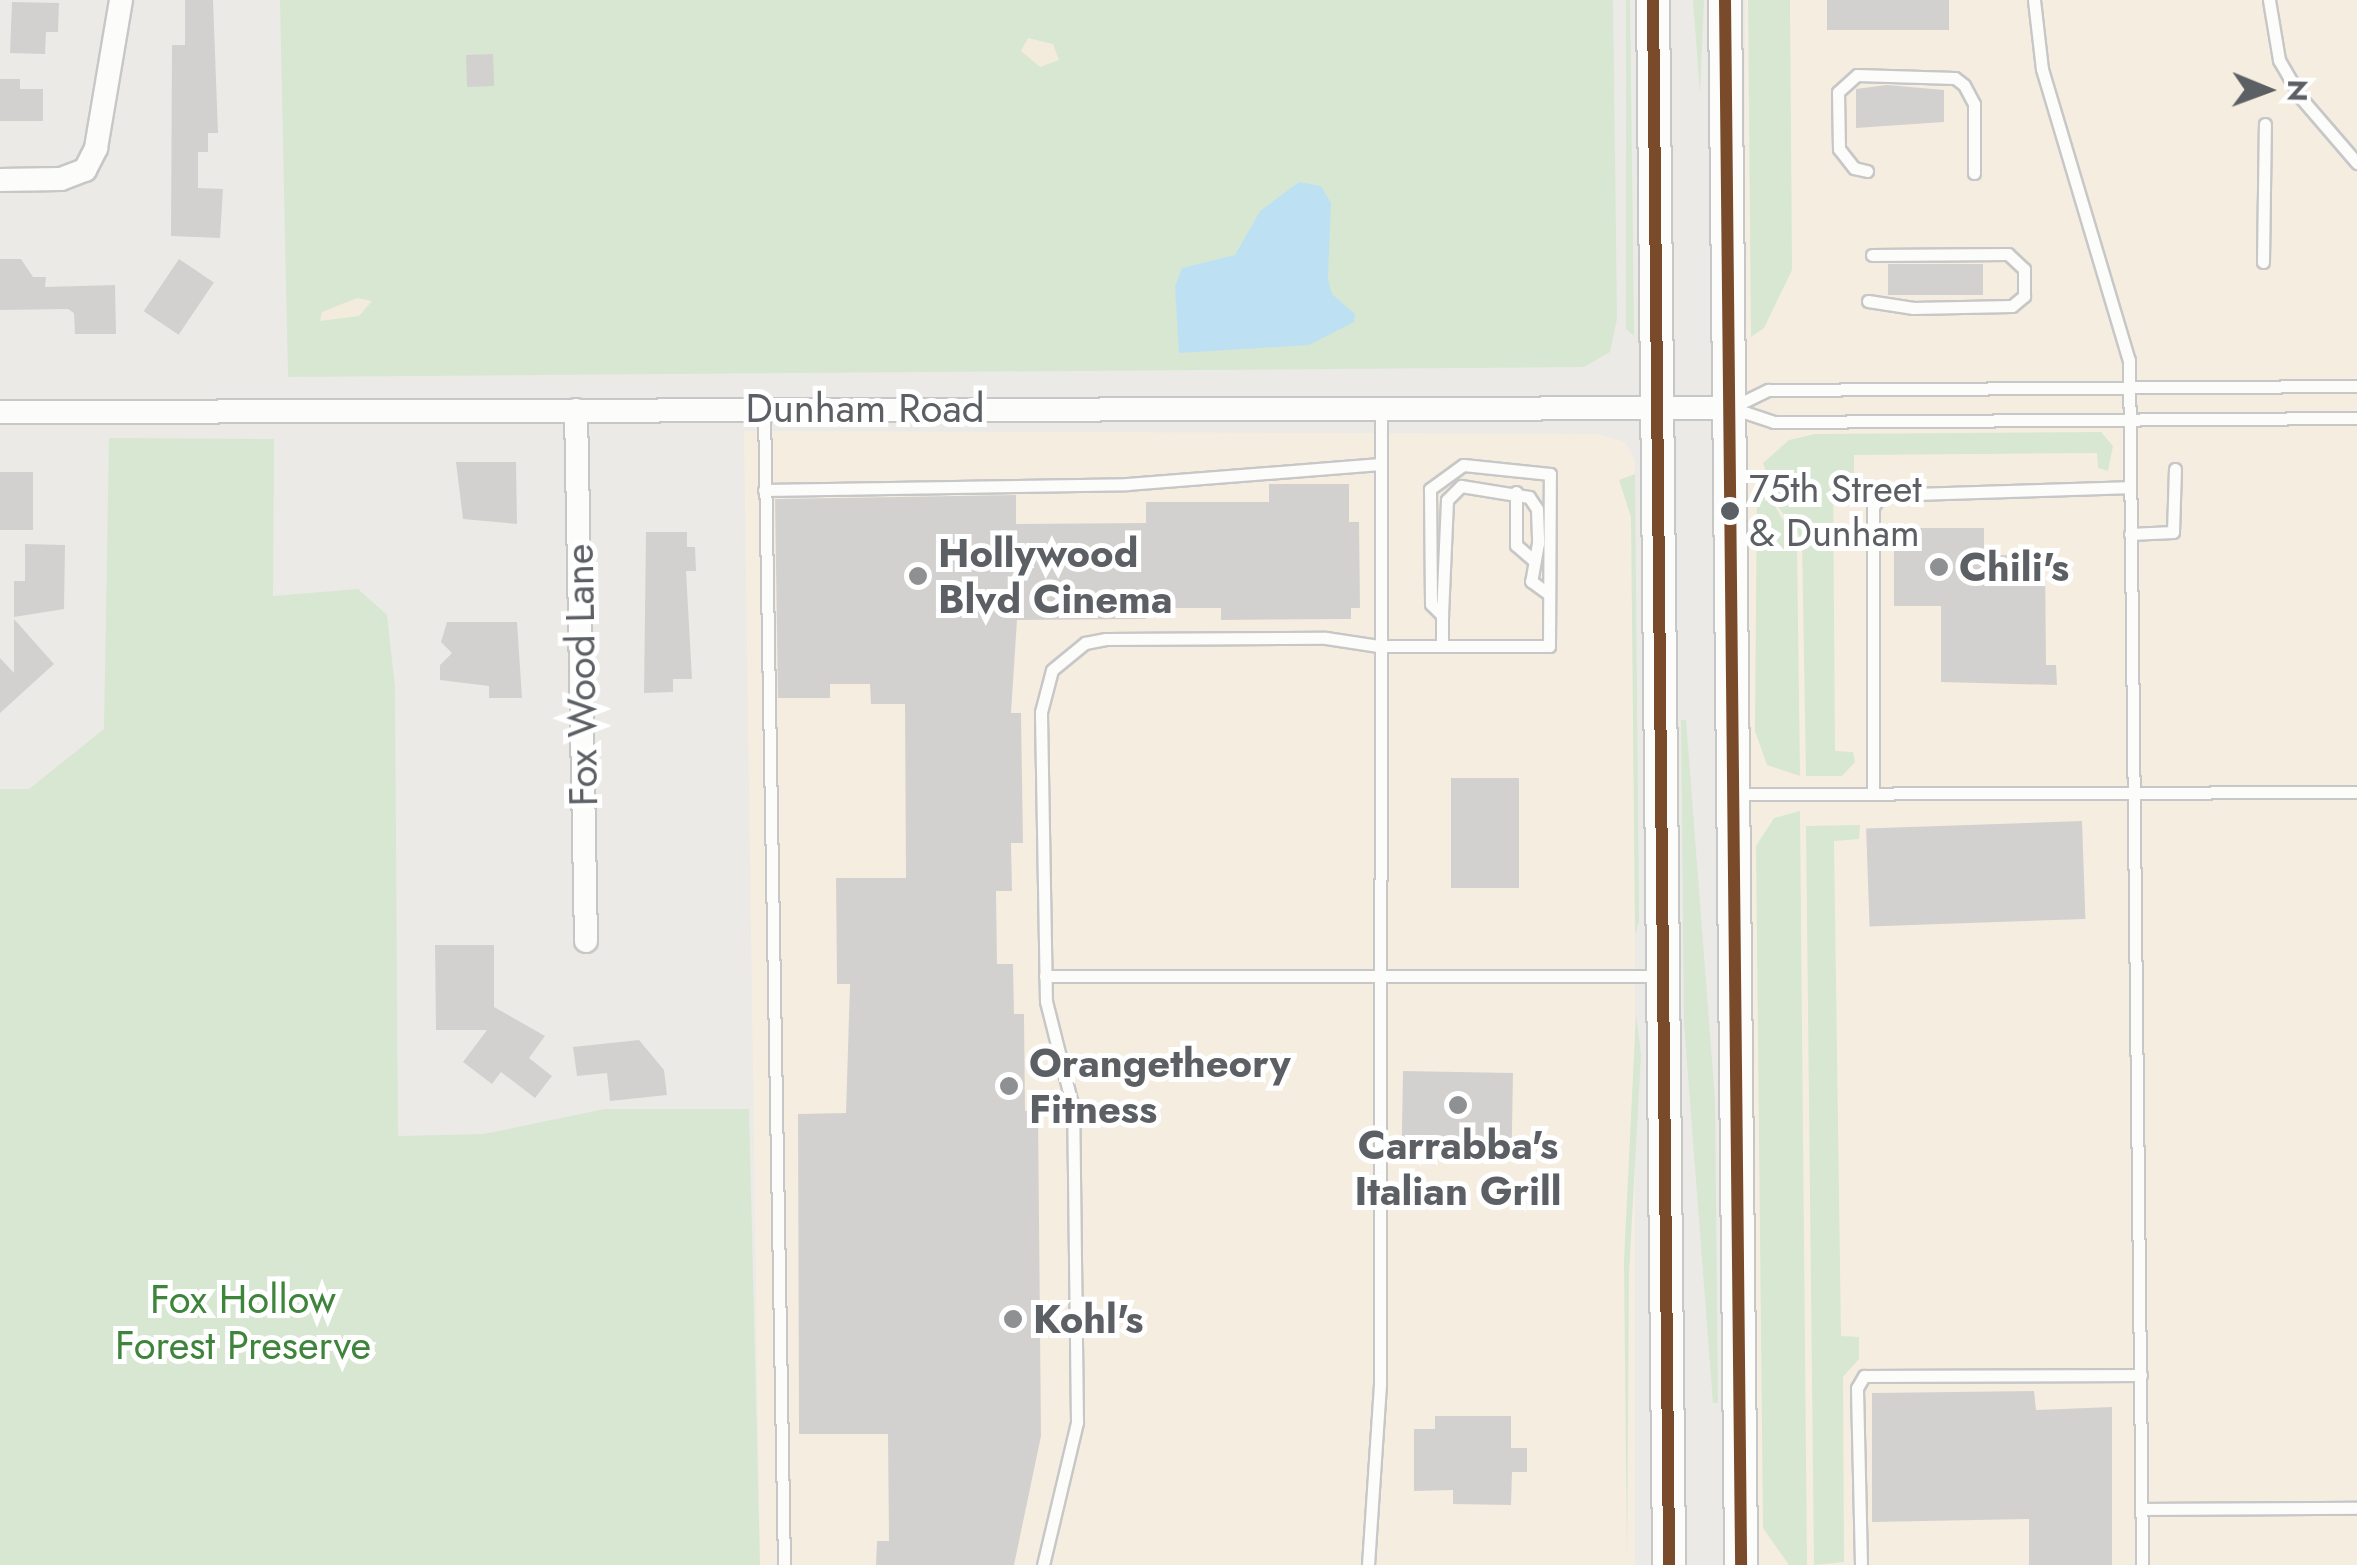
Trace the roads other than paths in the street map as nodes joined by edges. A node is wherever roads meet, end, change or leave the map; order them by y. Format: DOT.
graph roads {
  1 [pos="121,0"];
  2 [pos="1654,0"];
  3 [pos="1724,0"];
  4 [pos="2034,0"];
  5 [pos="2269,0"];
  6 [pos="2266,124"];
  7 [pos="2357,163"];
  8 [pos="1868,171"];
  9 [pos="1974,173"];
  10 [pos="0,180"];
  11 [pos="1872,255"];
  12 [pos="2263,262"];
  13 [pos="1868,301"];
  14 [pos="2357,386"];
  15 [pos="2129,390"];
  16 [pos="764,408"];
  17 [pos="1381,408"];
  18 [pos="1656,408"];
  19 [pos="1731,408"];
  20 [pos="576,410"];
  21 [pos="0,412"];
  22 [pos="2357,418"];
  23 [pos="2129,421"];
  24 [pos="1380,464"];
  25 [pos="2175,469"];
  26 [pos="2130,487"];
  27 [pos="764,490"];
  28 [pos="1516,492"];
  29 [pos="2130,534"];
  30 [pos="1532,559"];
  31 [pos="1549,594"];
  32 [pos="1442,615"];
  33 [pos="1378,646"];
  34 [pos="1442,646"];
  35 [pos="2357,792"];
  36 [pos="1735,794"];
  37 [pos="1873,794"];
  38 [pos="2134,795"];
  39 [pos="586,941"];
  40 [pos="1378,974"];
  41 [pos="1045,976"];
  42 [pos="1663,976"];
  43 [pos="2140,1376"];
  44 [pos="2357,1508"];
  45 [pos="2142,1510"];
  46 [pos="784,1565"];
  47 [pos="1043,1565"];
  48 [pos="1368,1565"];
  49 [pos="1669,1565"];
  50 [pos="1741,1565"];
  51 [pos="1860,1565"];
  52 [pos="2142,1565"];
  1 -- 10 [label="street"];
  2 -- 18 [label="main road"];
  3 -- 19 [label="main road"];
  4 -- 15 [label="lane"];
  5 -- 7 [label="lane"];
  6 -- 12 [label="lane"];
  8 -- 9 [label="lane"];
  11 -- 13 [label="lane"];
  14 -- 15 [label="lane"];
  15 -- 19 [label="lane"];
  15 -- 23 [label="lane"];
  16 -- 17 [label="street, Dunham Road"];
  16 -- 20 [label="street, Dunham Road"];
  16 -- 27 [label="lane"];
  17 -- 18 [label="street, Dunham Road"];
  17 -- 24 [label="lane"];
  18 -- 19 [label="street, Dunham Road"];
  18 -- 42 [label="main road"];
  19 -- 23 [label="lane"];
  19 -- 36 [label="main road"];
  20 -- 21 [label="street, Dunham Road"];
  20 -- 39 [label="street, Fox Wood Lane"];
  22 -- 23 [label="lane"];
  23 -- 26 [label="lane"];
  24 -- 27 [label="lane"];
  24 -- 33 [label="lane"];
  25 -- 29 [label="lane"];
  26 -- 29 [label="lane"];
  26 -- 37 [label="lane"];
  27 -- 46 [label="lane"];
  28 -- 30 [label="lane"];
  28 -- 30 [label="lane"];
  28 -- 32 [label="lane"];
  29 -- 38 [label="lane"];
  30 -- 31 [label="lane"];
  31 -- 32 [label="lane"];
  31 -- 34 [label="lane"];
  32 -- 34 [label="lane"];
  33 -- 34 [label="lane"];
  33 -- 40 [label="lane"];
  33 -- 41 [label="lane"];
  35 -- 38 [label="lane"];
  36 -- 37 [label="lane"];
  36 -- 50 [label="main road"];
  37 -- 38 [label="lane"];
  38 -- 43 [label="lane"];
  40 -- 41 [label="lane"];
  40 -- 42 [label="lane"];
  40 -- 48 [label="lane"];
  41 -- 47 [label="lane"];
  42 -- 49 [label="main road"];
  43 -- 45 [label="lane"];
  43 -- 51 [label="lane"];
  44 -- 45 [label="lane"];
  45 -- 52 [label="lane"];
}
